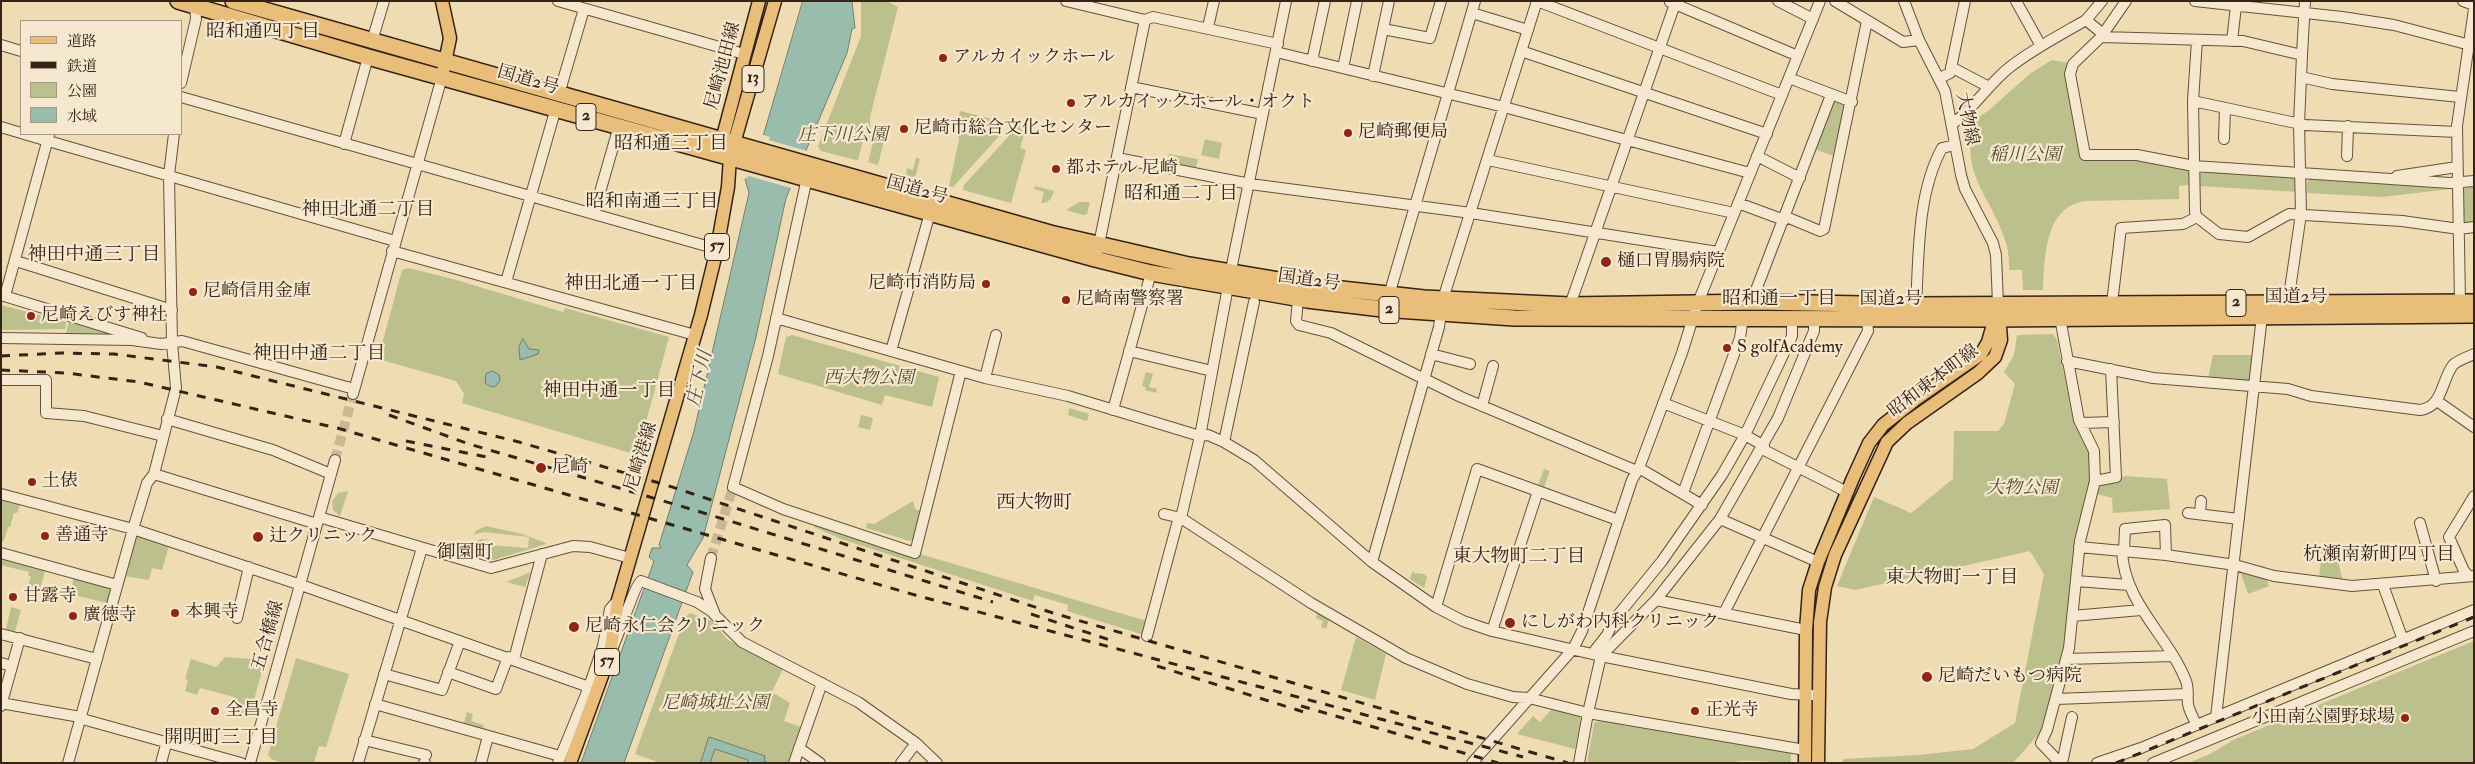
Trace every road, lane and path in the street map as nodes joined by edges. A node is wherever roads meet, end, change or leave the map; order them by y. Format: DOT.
graph roads {
  1 [pos="178,1"];
  2 [pos="233,1"];
  3 [pos="384,1"];
  4 [pos="442,1"];
  5 [pos="558,1"];
  6 [pos="759,1"];
  7 [pos="774,1"];
  8 [pos="1066,1"];
  9 [pos="1214,1"];
  10 [pos="1286,1"];
  11 [pos="1325,1"];
  12 [pos="1357,1"];
  13 [pos="1388,1"];
  14 [pos="1441,1"];
  15 [pos="1475,1"];
  16 [pos="1537,1"];
  17 [pos="1778,1"];
  18 [pos="1820,1"];
  19 [pos="1835,1"];
  20 [pos="1904,1"];
  21 [pos="1965,1"];
  22 [pos="2016,1"];
  23 [pos="2126,1"];
  24 [pos="2195,1"];
  25 [pos="2305,1"];
  26 [pos="2463,1"];
  27 [pos="1673,2"];
  28 [pos="2100,2"];
  29 [pos="196,4"];
  30 [pos="2474,5"];
  31 [pos="2236,6"];
  32 [pos="584,9"];
  33 [pos="2474,9"];
  34 [pos="1472,13"];
  35 [pos="2306,14"];
  36 [pos="1813,19"];
  37 [pos="1145,20"];
  38 [pos="2086,20"];
  39 [pos="1867,21"];
  40 [pos="1208,27"];
  41 [pos="1383,28"];
  42 [pos="1528,30"];
  43 [pos="2102,35"];
  44 [pos="1918,40"];
  45 [pos="2197,40"];
  46 [pos="372,41"];
  47 [pos="2232,41"];
  48 [pos="1,45"];
  49 [pos="2470,45"];
  50 [pos="2040,46"];
  51 [pos="1277,48"];
  52 [pos="1660,48"];
  53 [pos="20,51"];
  54 [pos="1521,51"];
  55 [pos="744,54"];
  56 [pos="2302,54"];
  57 [pos="1798,56"];
  58 [pos="368,57"];
  59 [pos="1312,61"];
  60 [pos="1951,67"];
  61 [pos="1343,68"];
  62 [pos="444,70"];
  63 [pos="1373,76"];
  64 [pos="2301,77"];
  65 [pos="182,78"];
  66 [pos="1789,78"];
  67 [pos="1940,78"];
  68 [pos="1131,87"];
  69 [pos="1989,87"];
  70 [pos="1644,92"];
  71 [pos="1447,94"];
  72 [pos="1782,95"];
  73 [pos="1832,95"];
  74 [pos="182,96"];
  75 [pos="2460,97"];
  76 [pos="558,101"];
  77 [pos="1852,102"];
  78 [pos="2192,102"];
  79 [pos="1504,108"];
  80 [pos="2225,108"];
  81 [pos="1263,114"];
  82 [pos="1952,124"];
  83 [pos="2299,124"];
  84 [pos="619,126"];
  85 [pos="2348,126"];
  86 [pos="1,127"];
  87 [pos="20,132"];
  88 [pos="2457,132"];
  89 [pos="1766,134"];
  90 [pos="36,135"];
  91 [pos="174,135"];
  92 [pos="48,137"];
  93 [pos="1627,140"];
  94 [pos="2224,140"];
  95 [pos="344,144"];
  96 [pos="1955,145"];
  97 [pos="736,150"];
  98 [pos="1757,156"];
  99 [pos="2347,156"];
  100 [pos="1117,158"];
  101 [pos="1488,160"];
  102 [pos="417,163"];
  103 [pos="2194,166"];
  104 [pos="2457,167"];
  105 [pos="803,172"];
  106 [pos="1750,173"];
  107 [pos="2301,173"];
  108 [pos="169,175"];
  109 [pos="1800,178"];
  110 [pos="2376,178"];
  111 [pos="2474,181"];
  112 [pos="1250,184"];
  113 [pos="2457,184"];
  114 [pos="1611,187"];
  115 [pos="531,196"];
  116 [pos="1738,203"];
  117 [pos="1415,206"];
  118 [pos="594,213"];
  119 [pos="930,213"];
  120 [pos="1471,213"];
  121 [pos="1734,213"];
  122 [pos="2301,214"];
  123 [pos="2197,217"];
  124 [pos="1784,218"];
  125 [pos="2474,227"];
  126 [pos="2459,229"];
  127 [pos="1596,232"];
  128 [pos="394,246"];
  129 [pos="717,249"];
  130 [pos="1718,252"];
  131 [pos="1097,253"];
  132 [pos="16,261"];
  133 [pos="1231,272"];
  134 [pos="1152,273"];
  135 [pos="506,282"];
  136 [pos="1229,287"];
  137 [pos="1389,295"];
  138 [pos="3,296"];
  139 [pos="1298,299"];
  140 [pos="1254,302"];
  141 [pos="1755,302"];
  142 [pos="2467,302"];
  143 [pos="2112,303"];
  144 [pos="2288,303"];
  145 [pos="1916,304"];
  146 [pos="1570,305"];
  147 [pos="172,310"];
  148 [pos="1694,312"];
  149 [pos="1441,313"];
  150 [pos="2474,313"];
  151 [pos="1998,314"];
  152 [pos="2262,316"];
  153 [pos="1743,317"];
  154 [pos="776,318"];
  155 [pos="1792,318"];
  156 [pos="1814,318"];
  157 [pos="1867,318"];
  158 [pos="2060,318"];
  159 [pos="695,334"];
  160 [pos="996,335"];
  161 [pos="1,338"];
  162 [pos="150,342"];
  163 [pos="172,343"];
  164 [pos="891,351"];
  165 [pos="1129,352"];
  166 [pos="1431,354"];
  167 [pos="2474,354"];
  168 [pos="2067,360"];
  169 [pos="1470,364"];
  170 [pos="1493,366"];
  171 [pos="2111,369"];
  172 [pos="961,371"];
  173 [pos="1212,371"];
  174 [pos="985,378"];
  175 [pos="1,380"];
  176 [pos="1424,380"];
  177 [pos="2255,386"];
  178 [pos="2436,401"];
  179 [pos="1663,403"];
  180 [pos="1482,406"];
  181 [pos="1113,410"];
  182 [pos="167,420"];
  183 [pos="1709,421"];
  184 [pos="2114,422"];
  185 [pos="2081,423"];
  186 [pos="2474,427"];
  187 [pos="1745,434"];
  188 [pos="163,436"];
  189 [pos="1200,436"];
  190 [pos="1224,442"];
  191 [pos="1763,448"];
  192 [pos="335,460"];
  193 [pos="1798,468"];
  194 [pos="1638,470"];
  195 [pos="154,474"];
  196 [pos="331,474"];
  197 [pos="2095,481"];
  198 [pos="1538,492"];
  199 [pos="1847,492"];
  200 [pos="1683,493"];
  201 [pos="1,494"];
  202 [pos="2474,496"];
  203 [pos="2201,502"];
  204 [pos="1702,505"];
  205 [pos="2188,513"];
  206 [pos="1164,514"];
  207 [pos="2200,514"];
  208 [pos="1181,518"];
  209 [pos="1720,519"];
  210 [pos="2239,519"];
  211 [pos="1618,520"];
  212 [pos="318,521"];
  213 [pos="2420,523"];
  214 [pos="133,529"];
  215 [pos="1762,538"];
  216 [pos="2079,547"];
  217 [pos="422,548"];
  218 [pos="2123,551"];
  219 [pos="1,553"];
  220 [pos="542,554"];
  221 [pos="2166,555"];
  222 [pos="630,558"];
  223 [pos="712,558"];
  224 [pos="1372,562"];
  225 [pos="1818,562"];
  226 [pos="2235,565"];
  227 [pos="249,567"];
  228 [pos="2472,576"];
  229 [pos="2076,581"];
  230 [pos="2436,581"];
  231 [pos="301,584"];
  232 [pos="2383,584"];
  233 [pos="117,585"];
  234 [pos="2128,585"];
  235 [pos="618,600"];
  236 [pos="1656,600"];
  237 [pos="1436,607"];
  238 [pos="2141,610"];
  239 [pos="2474,610"];
  240 [pos="1724,613"];
  241 [pos="2072,616"];
  242 [pos="237,618"];
  243 [pos="400,620"];
  244 [pos="722,623"];
  245 [pos="1806,630"];
  246 [pos="1492,631"];
  247 [pos="2474,631"];
  248 [pos="1,634"];
  249 [pos="1147,636"];
  250 [pos="20,638"];
  251 [pos="2403,640"];
  252 [pos="460,641"];
  253 [pos="1572,649"];
  254 [pos="610,654"];
  255 [pos="1597,655"];
  256 [pos="2173,656"];
  257 [pos="510,658"];
  258 [pos="97,659"];
  259 [pos="2066,659"];
  260 [pos="1,663"];
  261 [pos="12,666"];
  262 [pos="448,672"];
  263 [pos="384,674"];
  264 [pos="822,683"];
  265 [pos="589,687"];
  266 [pos="2188,694"];
  267 [pos="1805,695"];
  268 [pos="1818,696"];
  269 [pos="1528,698"];
  270 [pos="2056,699"];
  271 [pos="2,704"];
  272 [pos="375,704"];
  273 [pos="1588,713"];
  274 [pos="80,717"];
  275 [pos="2072,717"];
  276 [pos="2216,717"];
  277 [pos="2196,725"];
  278 [pos="488,736"];
  279 [pos="364,740"];
  280 [pos="167,741"];
  281 [pos="916,743"];
  282 [pos="800,748"];
  283 [pos="1805,756"];
  284 [pos="425,760"];
  285 [pos="562,760"];
  286 [pos="68,763"];
  287 [pos="161,763"];
  288 [pos="241,763"];
  289 [pos="250,763"];
  290 [pos="358,763"];
  291 [pos="481,763"];
  292 [pos="794,763"];
  293 [pos="820,763"];
  294 [pos="901,763"];
  295 [pos="936,763"];
  296 [pos="1472,763"];
  297 [pos="1579,763"];
  298 [pos="1818,763"];
  299 [pos="2061,763"];
  300 [pos="2097,763"];
  301 [pos="2153,763"];
  1 -- 29 [label="highway, 国道2号 / 2"];
  2 -- 46 [label="highway, 国道2号 / 2"];
  3 -- 46 [label="street"];
  4 -- 62 [label="main road"];
  5 -- 32 [label="street"];
  6 -- 55 [label="main road, 尼崎池田線 / 13"];
  7 -- 97 [label="main road, 尼崎池田線 / 13"];
  8 -- 37 [label="street"];
  9 -- 40 [label="street"];
  10 -- 51 [label="street"];
  11 -- 59 [label="street"];
  12 -- 61 [label="street"];
  13 -- 41 [label="street"];
  14 -- 41 [label="street"];
  15 -- 34 [label="street"];
  16 -- 42 [label="street"];
  16 -- 52 [label="street"];
  17 -- 36 [label="street"];
  18 -- 36 [label="street"];
  19 -- 39 [label="street"];
  20 -- 44 [label="street, 大物線"];
  21 -- 60 [label="street"];
  22 -- 50 [label="street"];
  23 -- 43 [label="street"];
  24 -- 31 [label="street"];
  25 -- 35 [label="street"];
  26 -- 30 [label="street"];
  27 -- 52 [label="street"];
  27 -- 57 [label="street"];
  28 -- 38 [label="street"];
  29 -- 58 [label="highway, 国道2号 / 2"];
  29 -- 65 [label="street"];
  31 -- 35 [label="street"];
  31 -- 47 [label="street"];
  32 -- 55 [label="street"];
  32 -- 76 [label="street"];
  33 -- 49 [label="street"];
  34 -- 42 [label="street"];
  34 -- 71 [label="street"];
  35 -- 49 [label="street"];
  35 -- 56 [label="street"];
  36 -- 57 [label="street"];
  37 -- 40 [label="street"];
  37 -- 68 [label="street"];
  38 -- 43 [label="street"];
  38 -- 50 [label="street"];
  39 -- 44 [label="street"];
  39 -- 77 [label="street"];
  40 -- 51 [label="street"];
  41 -- 63 [label="street"];
  42 -- 54 [label="street"];
  43 -- 45 [label="street"];
  43 -- 103 [label="street"];
  44 -- 67 [label="street, 大物線"];
  45 -- 47 [label="street"];
  45 -- 78 [label="street"];
  46 -- 62 [label="highway, 国道2号 / 2"];
  47 -- 56 [label="street"];
  48 -- 53 [label="street"];
  49 -- 75 [label="street"];
  50 -- 69 [label="street"];
  51 -- 59 [label="street"];
  51 -- 81 [label="street"];
  52 -- 70 [label="street"];
  52 -- 72 [label="street"];
  54 -- 70 [label="street"];
  54 -- 79 [label="street"];
  55 -- 97 [label="main road, 尼崎池田線 / 13"];
  56 -- 64 [label="street"];
  57 -- 66 [label="street"];
  58 -- 62 [label="highway, 国道2号 / 2"];
  58 -- 95 [label="street"];
  59 -- 61 [label="street"];
  60 -- 67 [label="street"];
  60 -- 69 [label="street"];
  61 -- 63 [label="street"];
  62 -- 76 [label="highway, 国道2号 / 2"];
  62 -- 102 [label="street"];
  63 -- 71 [label="street"];
  64 -- 75 [label="street"];
  64 -- 83 [label="street"];
  66 -- 72 [label="street"];
  66 -- 73 [label="street"];
  67 -- 82 [label="street, 大物線"];
  68 -- 81 [label="street"];
  68 -- 100 [label="street"];
  69 -- 82 [label="street"];
  70 -- 89 [label="street"];
  70 -- 93 [label="street"];
  71 -- 79 [label="street"];
  71 -- 117 [label="street"];
  72 -- 89 [label="street"];
  73 -- 77 [label="street"];
  73 -- 109 [label="street"];
  74 -- 95 [label="street"];
  75 -- 88 [label="street"];
  76 -- 84 [label="highway, 国道2号 / 2"];
  76 -- 97 [label="highway, 国道2号 / 2"];
  76 -- 115 [label="street"];
  77 -- 124 [label="street"];
  78 -- 80 [label="street"];
  78 -- 103 [label="street"];
  79 -- 93 [label="street"];
  79 -- 101 [label="street"];
  80 -- 83 [label="street"];
  80 -- 94 [label="street"];
  81 -- 112 [label="street"];
  82 -- 96 [label="street, 大物線"];
  83 -- 85 [label="street"];
  83 -- 107 [label="street"];
  84 -- 97 [label="highway, 国道2号 / 2"];
  84 -- 118 [label="street"];
  85 -- 88 [label="street"];
  85 -- 99 [label="street"];
  86 -- 87 [label="street"];
  88 -- 104 [label="street"];
  89 -- 98 [label="street"];
  90 -- 92 [label="street"];
  91 -- 108 [label="street"];
  92 -- 108 [label="street"];
  92 -- 132 [label="street"];
  93 -- 106 [label="street"];
  93 -- 114 [label="street"];
  95 -- 102 [label="street"];
  96 -- 145 [label="street"];
  96 -- 151 [label="street, 大物線"];
  97 -- 105 [label="highway, 国道2号 / 2"];
  97 -- 129 [label="main road, 尼崎港線 / 57"];
  98 -- 106 [label="street"];
  98 -- 109 [label="street"];
  100 -- 112 [label="street"];
  100 -- 131 [label="street"];
  101 -- 114 [label="street"];
  101 -- 120 [label="street"];
  102 -- 115 [label="street"];
  102 -- 128 [label="street"];
  103 -- 107 [label="street"];
  103 -- 123 [label="street"];
  104 -- 110 [label="street"];
  104 -- 113 [label="street"];
  105 -- 119 [label="highway, 国道2号 / 2"];
  105 -- 131 [label="highway, 国道2号 / 2"];
  105 -- 154 [label="street"];
  106 -- 116 [label="street"];
  107 -- 110 [label="street"];
  107 -- 122 [label="street"];
  108 -- 128 [label="street"];
  108 -- 147 [label="street"];
  109 -- 124 [label="street"];
  110 -- 113 [label="street"];
  111 -- 113 [label="street"];
  112 -- 117 [label="street"];
  112 -- 133 [label="street"];
  113 -- 126 [label="street"];
  114 -- 121 [label="street"];
  114 -- 127 [label="street"];
  115 -- 118 [label="street"];
  115 -- 135 [label="street"];
  116 -- 121 [label="street"];
  116 -- 124 [label="street"];
  117 -- 120 [label="street"];
  117 -- 137 [label="street"];
  118 -- 129 [label="street"];
  119 -- 131 [label="highway, 国道2号 / 2"];
  119 -- 164 [label="street"];
  120 -- 127 [label="street"];
  120 -- 149 [label="street"];
  121 -- 130 [label="street"];
  122 -- 123 [label="street"];
  122 -- 126 [label="street"];
  122 -- 144 [label="street"];
  123 -- 143 [label="street"];
  124 -- 141 [label="street"];
  125 -- 126 [label="street"];
  126 -- 142 [label="street"];
  127 -- 130 [label="street"];
  127 -- 146 [label="street"];
  128 -- 135 [label="street"];
  128 -- 163 [label="street"];
  129 -- 159 [label="main road, 尼崎港線 / 57"];
  130 -- 148 [label="street"];
  131 -- 133 [label="highway, 国道2号 / 2"];
  131 -- 134 [label="highway, 国道2号 / 2"];
  132 -- 138 [label="street"];
  132 -- 147 [label="street"];
  133 -- 136 [label="street"];
  133 -- 137 [label="highway, 国道2号 / 2"];
  134 -- 136 [label="highway, 国道2号 / 2"];
  134 -- 165 [label="street"];
  135 -- 159 [label="street"];
  136 -- 139 [label="highway, 国道2号 / 2"];
  136 -- 173 [label="street"];
  137 -- 149 [label="highway, 国道2号 / 2"];
  138 -- 162 [label="street"];
  139 -- 149 [label="highway, 国道2号 / 2"];
  139 -- 176 [label="street"];
  140 -- 190 [label="street"];
  141 -- 145 [label="highway, 国道2号 / 2"];
  141 -- 148 [label="highway, 国道2号 / 2"];
  142 -- 144 [label="highway, 国道2号 / 2"];
  142 -- 150 [label="street"];
  143 -- 144 [label="highway, 国道2号 / 2"];
  143 -- 151 [label="highway, 国道2号 / 2"];
  145 -- 151 [label="highway, 国道2号 / 2"];
  146 -- 148 [label="highway, 国道2号 / 2"];
  146 -- 149 [label="highway, 国道2号 / 2"];
  147 -- 163 [label="street"];
  148 -- 149 [label="highway, 国道2号 / 2"];
  148 -- 153 [label="highway, 国道2号 / 2"];
  148 -- 179 [label="street"];
  149 -- 166 [label="street"];
  150 -- 152 [label="highway, 国道2号 / 2"];
  151 -- 157 [label="highway, 国道2号 / 2"];
  151 -- 158 [label="highway, 国道2号 / 2"];
  151 -- 199 [label="main road, 昭和東本町線"];
  151 -- 268 [label="main road, 昭和東本町線"];
  152 -- 158 [label="highway, 国道2号 / 2"];
  152 -- 177 [label="street"];
  153 -- 155 [label="highway, 国道2号 / 2"];
  153 -- 183 [label="street"];
  154 -- 164 [label="street"];
  154 -- 172 [label="street"];
  155 -- 156 [label="highway, 国道2号 / 2"];
  155 -- 187 [label="street"];
  156 -- 157 [label="highway, 国道2号 / 2"];
  156 -- 191 [label="street"];
  157 -- 193 [label="street"];
  158 -- 168 [label="street"];
  159 -- 222 [label="main road, 尼崎港線 / 57"];
  160 -- 174 [label="street"];
  161 -- 162 [label="street"];
  162 -- 163 [label="street"];
  163 -- 182 [label="street"];
  164 -- 172 [label="street"];
  165 -- 173 [label="street"];
  165 -- 181 [label="street"];
  166 -- 169 [label="street"];
  166 -- 176 [label="street"];
  167 -- 178 [label="street"];
  168 -- 171 [label="street"];
  168 -- 185 [label="street"];
  170 -- 180 [label="street"];
  171 -- 177 [label="street"];
  171 -- 184 [label="street"];
  172 -- 174 [label="street"];
  173 -- 189 [label="street"];
  174 -- 181 [label="street"];
  175 -- 188 [label="street"];
  176 -- 180 [label="street"];
  176 -- 224 [label="street"];
  177 -- 178 [label="street"];
  177 -- 210 [label="street"];
  178 -- 186 [label="street"];
  179 -- 183 [label="street"];
  179 -- 194 [label="street"];
  180 -- 194 [label="street"];
  181 -- 189 [label="street"];
  182 -- 188 [label="street"];
  182 -- 196 [label="street"];
  183 -- 187 [label="street"];
  183 -- 200 [label="street"];
  184 -- 185 [label="street"];
  184 -- 197 [label="street"];
  185 -- 197 [label="street"];
  187 -- 191 [label="street"];
  187 -- 204 [label="street"];
  188 -- 195 [label="street"];
  189 -- 190 [label="street"];
  189 -- 208 [label="street"];
  190 -- 224 [label="street"];
  191 -- 193 [label="street"];
  191 -- 209 [label="street"];
  192 -- 196 [label="street, 五合橋線"];
  193 -- 199 [label="street"];
  193 -- 215 [label="street"];
  194 -- 200 [label="street"];
  194 -- 211 [label="street"];
  195 -- 212 [label="street"];
  195 -- 214 [label="street"];
  196 -- 212 [label="street, 五合橋線"];
  197 -- 216 [label="street"];
  198 -- 211 [label="street"];
  198 -- 237 [label="street"];
  198 -- 246 [label="street"];
  199 -- 225 [label="main road, 昭和東本町線"];
  200 -- 204 [label="street"];
  201 -- 214 [label="street"];
  202 -- 228 [label="street"];
  203 -- 207 [label="street"];
  204 -- 255 [label="street"];
  205 -- 207 [label="street"];
  206 -- 208 [label="street"];
  207 -- 210 [label="street"];
  208 -- 249 [label="street"];
  208 -- 269 [label="street"];
  209 -- 215 [label="street"];
  209 -- 236 [label="street"];
  210 -- 226 [label="street"];
  211 -- 253 [label="street"];
  212 -- 217 [label="street"];
  212 -- 231 [label="street, 五合橋線"];
  213 -- 230 [label="street"];
  214 -- 227 [label="street"];
  214 -- 233 [label="street"];
  215 -- 225 [label="street"];
  215 -- 240 [label="street"];
  216 -- 218 [label="street"];
  216 -- 229 [label="street"];
  217 -- 220 [label="street"];
  217 -- 243 [label="street"];
  218 -- 221 [label="street"];
  218 -- 221 [label="street"];
  218 -- 234 [label="street"];
  219 -- 233 [label="street"];
  220 -- 222 [label="street"];
  220 -- 257 [label="street"];
  221 -- 226 [label="street"];
  222 -- 235 [label="main road, 尼崎港線 / 57"];
  223 -- 244 [label="street"];
  224 -- 237 [label="street"];
  225 -- 245 [label="main road, 昭和東本町線"];
  226 -- 232 [label="street"];
  226 -- 276 [label="street"];
  227 -- 231 [label="street"];
  227 -- 242 [label="street"];
  228 -- 230 [label="street"];
  229 -- 234 [label="street"];
  229 -- 241 [label="street"];
  230 -- 232 [label="street"];
  231 -- 243 [label="street"];
  231 -- 289 [label="street, 五合橋線"];
  232 -- 251 [label="street"];
  233 -- 258 [label="street"];
  234 -- 238 [label="street"];
  235 -- 254 [label="main road, 尼崎港線 / 57"];
  235 -- 265 [label="street"];
  236 -- 240 [label="street"];
  236 -- 255 [label="street"];
  237 -- 246 [label="street"];
  238 -- 241 [label="street"];
  238 -- 256 [label="street"];
  239 -- 251 [label="street"];
  240 -- 245 [label="street"];
  241 -- 259 [label="street"];
  243 -- 252 [label="street"];
  243 -- 263 [label="street"];
  244 -- 254 [label="street"];
  244 -- 264 [label="street"];
  245 -- 267 [label="main road, 昭和東本町線"];
  246 -- 253 [label="street"];
  247 -- 301 [label="street"];
  248 -- 250 [label="street"];
  250 -- 258 [label="street"];
  250 -- 261 [label="street"];
  251 -- 276 [label="street"];
  252 -- 257 [label="street"];
  252 -- 262 [label="street"];
  253 -- 255 [label="street"];
  253 -- 269 [label="street"];
  254 -- 285 [label="main road, 尼崎港線 / 57"];
  255 -- 267 [label="street"];
  255 -- 273 [label="street"];
  256 -- 259 [label="street"];
  256 -- 266 [label="street"];
  257 -- 262 [label="street"];
  257 -- 265 [label="street"];
  258 -- 274 [label="street"];
  259 -- 270 [label="street"];
  260 -- 261 [label="street"];
  261 -- 271 [label="street"];
  262 -- 263 [label="street"];
  263 -- 272 [label="street"];
  264 -- 281 [label="street"];
  264 -- 282 [label="street"];
  265 -- 285 [label="street"];
  266 -- 270 [label="street"];
  266 -- 277 [label="street"];
  267 -- 268 [label="street"];
  267 -- 283 [label="main road, 昭和東本町線"];
  268 -- 298 [label="main road, 昭和東本町線"];
  269 -- 273 [label="street"];
  269 -- 296 [label="street"];
  270 -- 299 [label="street"];
  271 -- 274 [label="street"];
  272 -- 278 [label="street"];
  272 -- 279 [label="street"];
  273 -- 283 [label="street"];
  273 -- 297 [label="street"];
  274 -- 280 [label="street"];
  274 -- 286 [label="street"];
  275 -- 299 [label="street"];
  276 -- 277 [label="street"];
  277 -- 300 [label="street"];
  278 -- 285 [label="street"];
  278 -- 291 [label="street"];
  279 -- 284 [label="street"];
  279 -- 290 [label="street"];
  280 -- 287 [label="street"];
  280 -- 288 [label="street"];
  281 -- 294 [label="street"];
  281 -- 295 [label="street"];
  282 -- 292 [label="street"];
  282 -- 293 [label="street"];
}
